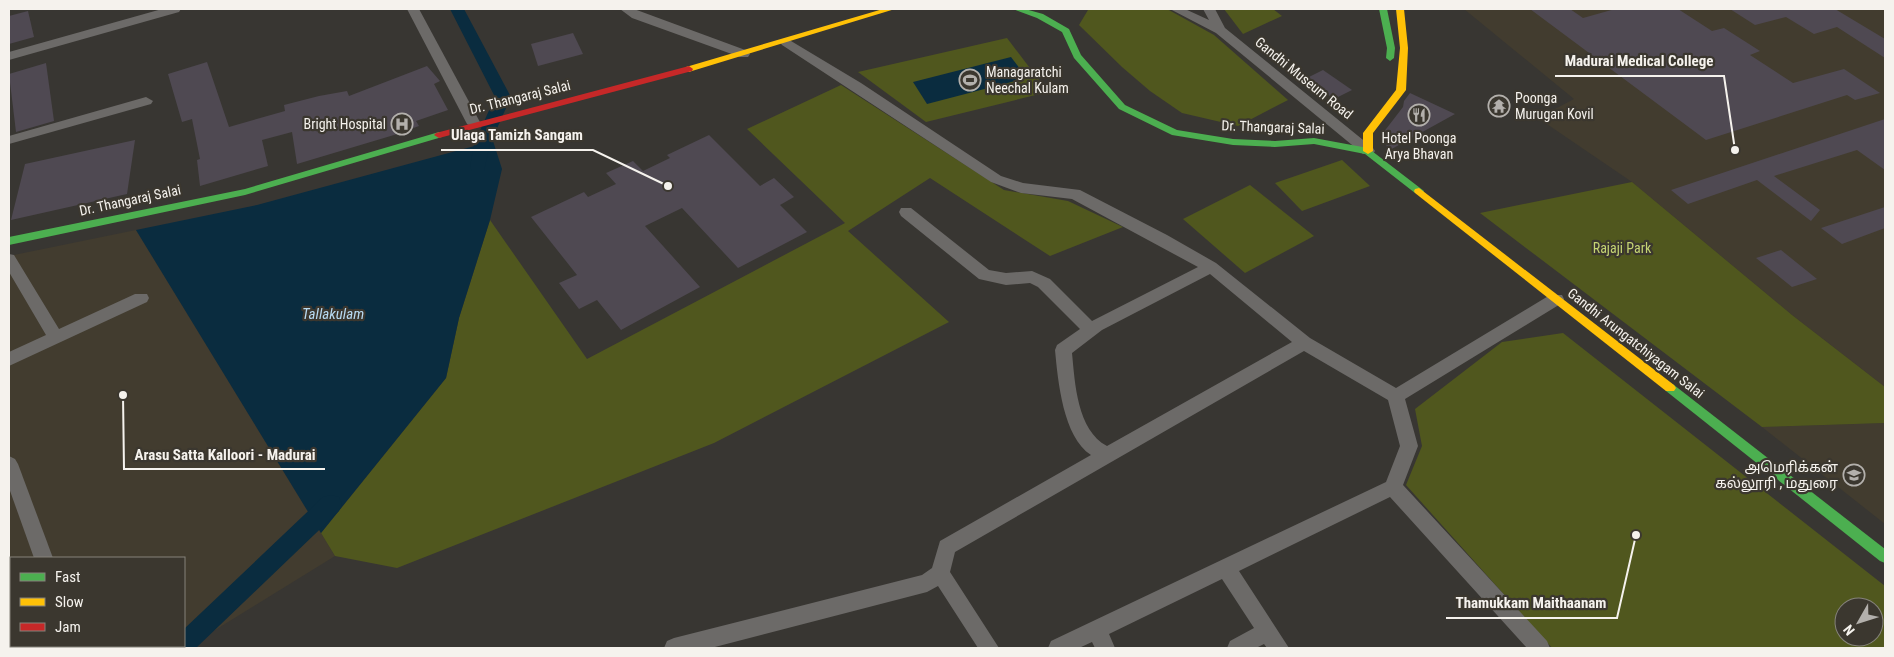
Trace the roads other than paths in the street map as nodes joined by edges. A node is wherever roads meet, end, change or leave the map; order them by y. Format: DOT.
graph roads {
  1 [pos="175,9"];
  2 [pos="413,9"];
  3 [pos="626,9"];
  4 [pos="891,9"];
  5 [pos="1016,9"];
  6 [pos="1176,9"];
  7 [pos="1209,9"];
  8 [pos="1383,9"];
  9 [pos="1400,9"];
  10 [pos="1220,30"];
  11 [pos="786,42"];
  12 [pos="744,54"];
  13 [pos="9,56"];
  14 [pos="1389,66"];
  15 [pos="1388,90"];
  16 [pos="146,101"];
  17 [pos="1389,103"];
  18 [pos="475,124"];
  19 [pos="9,140"];
  20 [pos="1368,151"];
  21 [pos="906,212"];
  22 [pos="9,241"];
  23 [pos="9,259"];
  24 [pos="1210,267"];
  25 [pos="141,298"];
  26 [pos="1556,299"];
  27 [pos="1091,330"];
  28 [pos="56,337"];
  29 [pos="1304,344"];
  30 [pos="9,359"];
  31 [pos="1396,396"];
  32 [pos="1108,455"];
  33 [pos="9,464"];
  34 [pos="1393,487"];
  35 [pos="44,557"];
  36 [pos="1885,557"];
  37 [pos="1226,568"];
  38 [pos="940,573"];
  39 [pos="1096,630"];
  40 [pos="1268,631"];
  41 [pos="674,648"];
  42 [pos="988,648"];
  43 [pos="1058,648"];
  44 [pos="1105,648"];
  45 [pos="1237,648"];
  46 [pos="1279,648"];
  47 [pos="1540,648"];
  1 -- 13 [label="street"];
  2 -- 18 [label="street"];
  3 -- 12 [label="street"];
  4 -- 11 [label="street, Dr. Thangaraj Salai"];
  5 -- 20 [label="street, Dr. Thangaraj Salai"];
  6 -- 10 [label="street, Gandhi Museum Road"];
  7 -- 10 [label="street, Gandhi Museum Road"];
  8 -- 14 [label="street"];
  9 -- 17 [label="street"];
  10 -- 20 [label="street, Gandhi Museum Road"];
  11 -- 12 [label="street, Dr. Thangaraj Salai"];
  11 -- 24 [label="street"];
  12 -- 18 [label="street, Dr. Thangaraj Salai"];
  15 -- 17 [label="street"];
  16 -- 19 [label="street"];
  17 -- 20 [label="street"];
  18 -- 22 [label="street, Dr. Thangaraj Salai"];
  20 -- 26 [label="street, Gandhi Arungatchiyagam Salai"];
  21 -- 27 [label="street"];
  23 -- 28 [label="street"];
  24 -- 27 [label="street"];
  24 -- 29 [label="street"];
  25 -- 28 [label="street"];
  26 -- 31 [label="street"];
  26 -- 36 [label="street, Gandhi Arungatchiyagam Salai"];
  27 -- 32 [label="street"];
  28 -- 30 [label="street"];
  29 -- 31 [label="street"];
  29 -- 32 [label="street"];
  31 -- 34 [label="street"];
  32 -- 38 [label="street"];
  33 -- 35 [label="street"];
  34 -- 37 [label="street"];
  34 -- 47 [label="street"];
  37 -- 39 [label="street"];
  37 -- 40 [label="street"];
  38 -- 41 [label="street"];
  38 -- 42 [label="street"];
  39 -- 43 [label="street"];
  39 -- 44 [label="street"];
  40 -- 45 [label="street"];
  40 -- 46 [label="street"];
}
